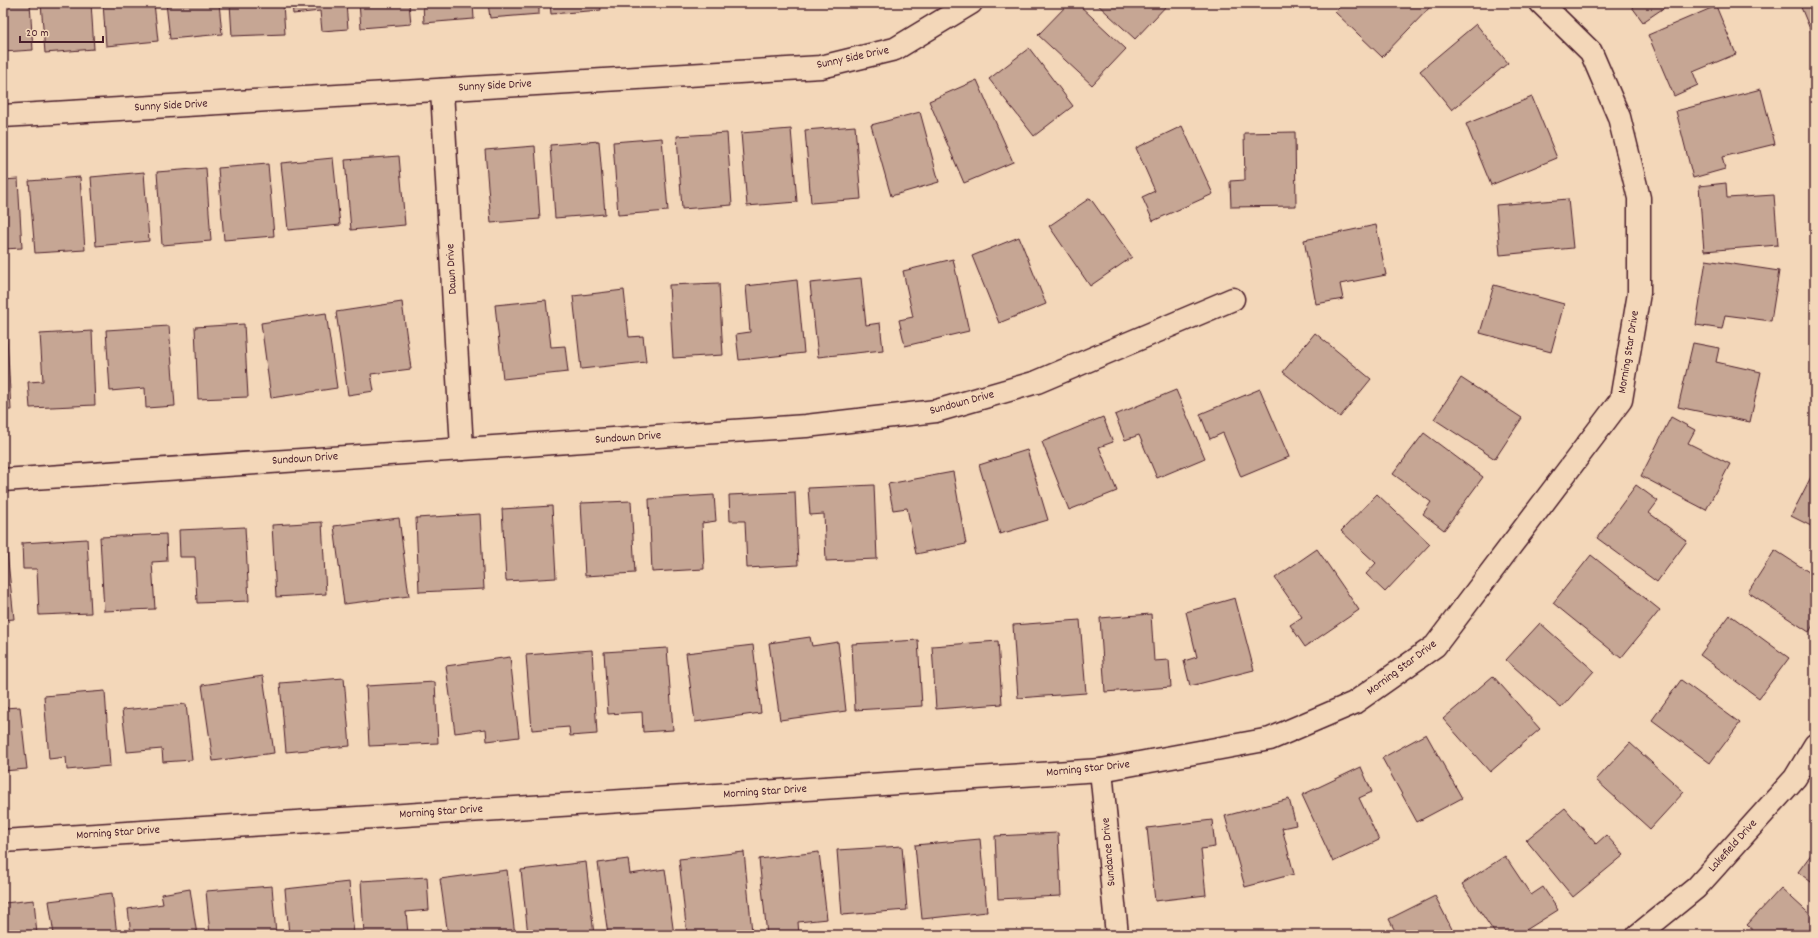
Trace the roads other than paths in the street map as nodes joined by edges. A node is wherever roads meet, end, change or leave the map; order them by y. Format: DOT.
graph roads {
  1 [pos="972,3"];
  2 [pos="1542,3"];
  3 [pos="442,90"];
  4 [pos="3,116"];
  5 [pos="1233,299"];
  6 [pos="462,449"];
  7 [pos="3,480"];
  8 [pos="1815,745"];
  9 [pos="1101,770"];
  10 [pos="3,841"];
  11 [pos="1117,935"];
  12 [pos="1638,935"];
  1 -- 3 [label="street, Sunny Side Drive"];
  2 -- 9 [label="street, Morning Star Drive"];
  3 -- 4 [label="street, Sunny Side Drive"];
  3 -- 6 [label="street, Dawn Drive"];
  5 -- 6 [label="street, Sundown Drive"];
  6 -- 7 [label="street, Sundown Drive"];
  8 -- 12 [label="street, Lakefield Drive"];
  9 -- 10 [label="street, Morning Star Drive"];
  9 -- 11 [label="street, Sundance Drive"];
}
